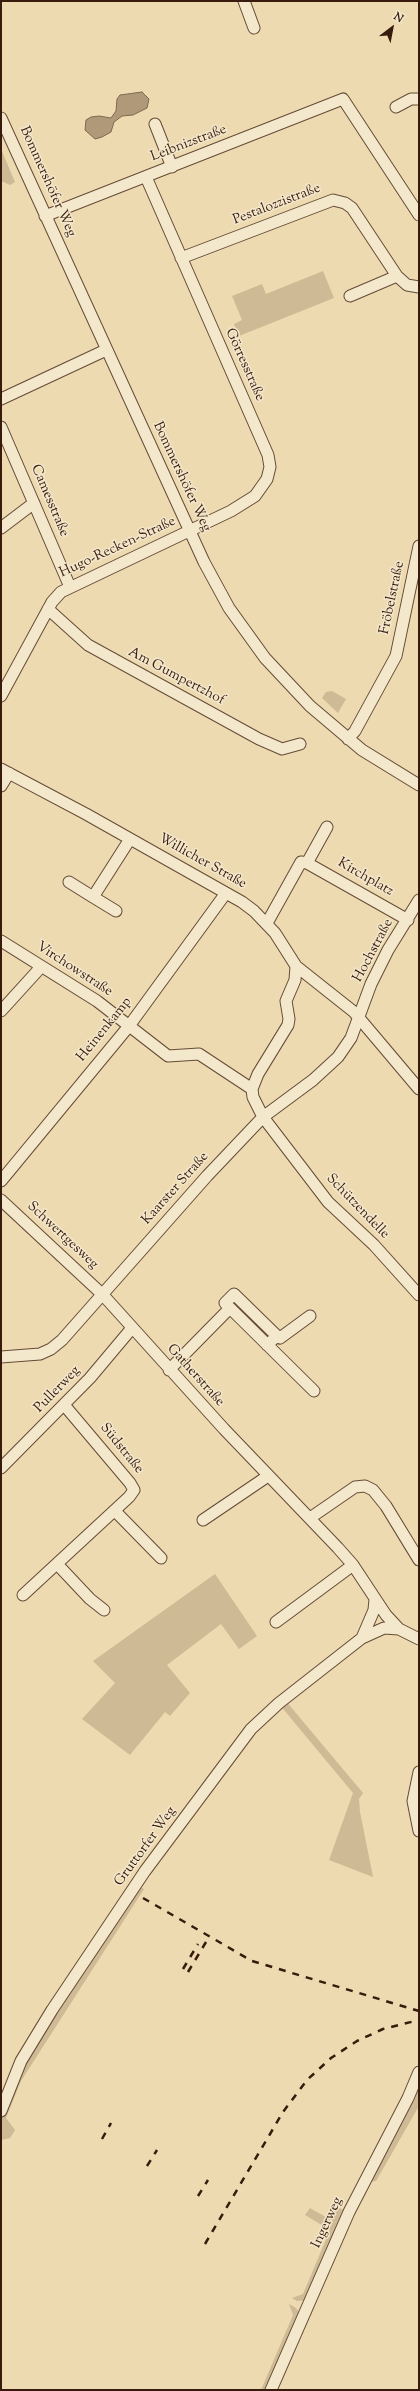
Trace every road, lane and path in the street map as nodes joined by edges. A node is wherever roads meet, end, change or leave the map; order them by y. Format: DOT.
graph roads {
  1 [pos="244,1"];
  2 [pos="254,28"];
  3 [pos="419,99"];
  4 [pos="396,107"];
  5 [pos="1,118"];
  6 [pos="155,124"];
  7 [pos="172,167"];
  8 [pos="146,177"];
  9 [pos="45,216"];
  10 [pos="419,216"];
  11 [pos="182,258"];
  12 [pos="397,276"];
  13 [pos="419,287"];
  14 [pos="350,296"];
  15 [pos="106,350"];
  16 [pos="1,399"];
  17 [pos="1,427"];
  18 [pos="34,503"];
  19 [pos="1,528"];
  20 [pos="190,531"];
  21 [pos="419,546"];
  22 [pos="70,587"];
  23 [pos="48,609"];
  24 [pos="1,696"];
  25 [pos="348,739"];
  26 [pos="300,744"];
  27 [pos="5,771"];
  28 [pos="419,785"];
  29 [pos="1,786"];
  30 [pos="327,827"];
  31 [pos="130,839"];
  32 [pos="307,863"];
  33 [pos="69,882"];
  34 [pos="226,893"];
  35 [pos="93,897"];
  36 [pos="419,900"];
  37 [pos="116,911"];
  38 [pos="408,920"];
  39 [pos="267,923"];
  40 [pos="1,941"];
  41 [pos="296,966"];
  42 [pos="41,967"];
  43 [pos="1,1010"];
  44 [pos="359,1017"];
  45 [pos="129,1026"];
  46 [pos="252,1089"];
  47 [pos="419,1089"];
  48 [pos="263,1117"];
  49 [pos="1,1181"];
  50 [pos="1,1200"];
  51 [pos="103,1294"];
  52 [pos="419,1295"];
  53 [pos="230,1308"];
  54 [pos="310,1316"];
  55 [pos="132,1328"];
  56 [pos="277,1336"];
  57 [pos="267,1345"];
  58 [pos="1,1357"];
  59 [pos="169,1370"];
  60 [pos="314,1391"];
  61 [pos="65,1406"];
  62 [pos="1,1468"];
  63 [pos="268,1476"];
  64 [pos="115,1511"];
  65 [pos="310,1518"];
  66 [pos="203,1520"];
  67 [pos="162,1558"];
  68 [pos="419,1560"];
  69 [pos="57,1564"];
  70 [pos="353,1565"];
  71 [pos="23,1595"];
  72 [pos="375,1599"];
  73 [pos="104,1610"];
  74 [pos="276,1622"];
  75 [pos="399,1629"];
  76 [pos="362,1638"];
  77 [pos="419,1639"];
  78 [pos="419,1772"];
  79 [pos="419,1831"];
  80 [pos="419,2072"];
  81 [pos="1,2111"];
  82 [pos="271,2390"];
  1 -- 2 [label="street"];
  3 -- 4 [label="street"];
  5 -- 9 [label="street, Bommershöfer Weg"];
  6 -- 7 [label="street"];
  7 -- 8 [label="street, Leibnizstraße"];
  7 -- 10 [label="street, Leibnizstraße"];
  8 -- 9 [label="street, Leibnizstraße"];
  8 -- 11 [label="street, Görresstraße"];
  9 -- 15 [label="street, Bommershöfer Weg"];
  11 -- 12 [label="street, Pestalozzistraße"];
  11 -- 20 [label="street, Görresstraße"];
  12 -- 13 [label="street, Pestalozzistraße"];
  12 -- 14 [label="street"];
  15 -- 16 [label="street"];
  15 -- 20 [label="street, Bommershöfer Weg"];
  17 -- 18 [label="street, Camesstraße"];
  18 -- 19 [label="street"];
  18 -- 22 [label="street, Camesstraße"];
  20 -- 22 [label="street, Hugo-Recken-Straße"];
  20 -- 25 [label="street, Bommershöfer Weg"];
  21 -- 25 [label="street, Fröbelstraße"];
  22 -- 23 [label="street, Hugo-Recken-Straße"];
  23 -- 24 [label="street, Hugo-Recken-Straße"];
  23 -- 26 [label="street, Am Gumpertzhof"];
  25 -- 28 [label="street, Bommershöfer Weg"];
  27 -- 29 [label="street"];
  27 -- 31 [label="street, Willicher Straße"];
  30 -- 32 [label="street"];
  31 -- 34 [label="street, Willicher Straße"];
  31 -- 35 [label="street"];
  32 -- 38 [label="street, Kirchplatz"];
  32 -- 39 [label="street"];
  33 -- 35 [label="street"];
  34 -- 39 [label="street, Willicher Straße"];
  34 -- 45 [label="street, Heinenkamp"];
  35 -- 37 [label="street"];
  36 -- 38 [label="street, Hochstraße"];
  38 -- 44 [label="street, Hochstraße"];
  39 -- 41 [label="street, Willicher Straße"];
  40 -- 42 [label="street, Virchowstraße"];
  41 -- 44 [label="street, Willicher Straße"];
  41 -- 46 [label="street"];
  42 -- 43 [label="street"];
  42 -- 45 [label="street, Virchowstraße"];
  44 -- 47 [label="street, Willicher Straße"];
  44 -- 48 [label="street, Kaarster Straße"];
  45 -- 46 [label="street, Virchowstraße"];
  45 -- 49 [label="street, Heinenkamp"];
  46 -- 48 [label="street, Schützendelle"];
  48 -- 51 [label="street, Kaarster Straße"];
  48 -- 52 [label="street, Schützendelle"];
  50 -- 51 [label="street, Schwertgesweg"];
  51 -- 55 [label="street, Gatherstraße"];
  51 -- 58 [label="street, Kaarster Straße"];
  53 -- 56 [label="street"];
  53 -- 57 [label="street"];
  53 -- 59 [label="street"];
  54 -- 56 [label="street"];
  55 -- 59 [label="street, Gatherstraße"];
  55 -- 61 [label="street, Pullerweg"];
  56 -- 57 [label="street"];
  57 -- 60 [label="street"];
  59 -- 63 [label="street, Gatherstraße"];
  61 -- 62 [label="street, Pullerweg"];
  61 -- 64 [label="street, Südstraße"];
  63 -- 65 [label="street, Gatherstraße"];
  63 -- 66 [label="street"];
  64 -- 67 [label="street"];
  64 -- 69 [label="street, Südstraße"];
  65 -- 68 [label="street"];
  65 -- 70 [label="street, Gatherstraße"];
  69 -- 71 [label="street, Südstraße"];
  69 -- 73 [label="street"];
  70 -- 72 [label="street, Gatherstraße"];
  70 -- 74 [label="street"];
  72 -- 75 [label="street, Gatherstraße"];
  72 -- 76 [label="street, Gruttorfer Weg"];
  75 -- 76 [label="street, Gruttorfer Weg"];
  75 -- 77 [label="street, Gatherstraße"];
  76 -- 81 [label="street, Gruttorfer Weg"];
  78 -- 79 [label="street"];
  80 -- 82 [label="street, Ingerweg"];
}
